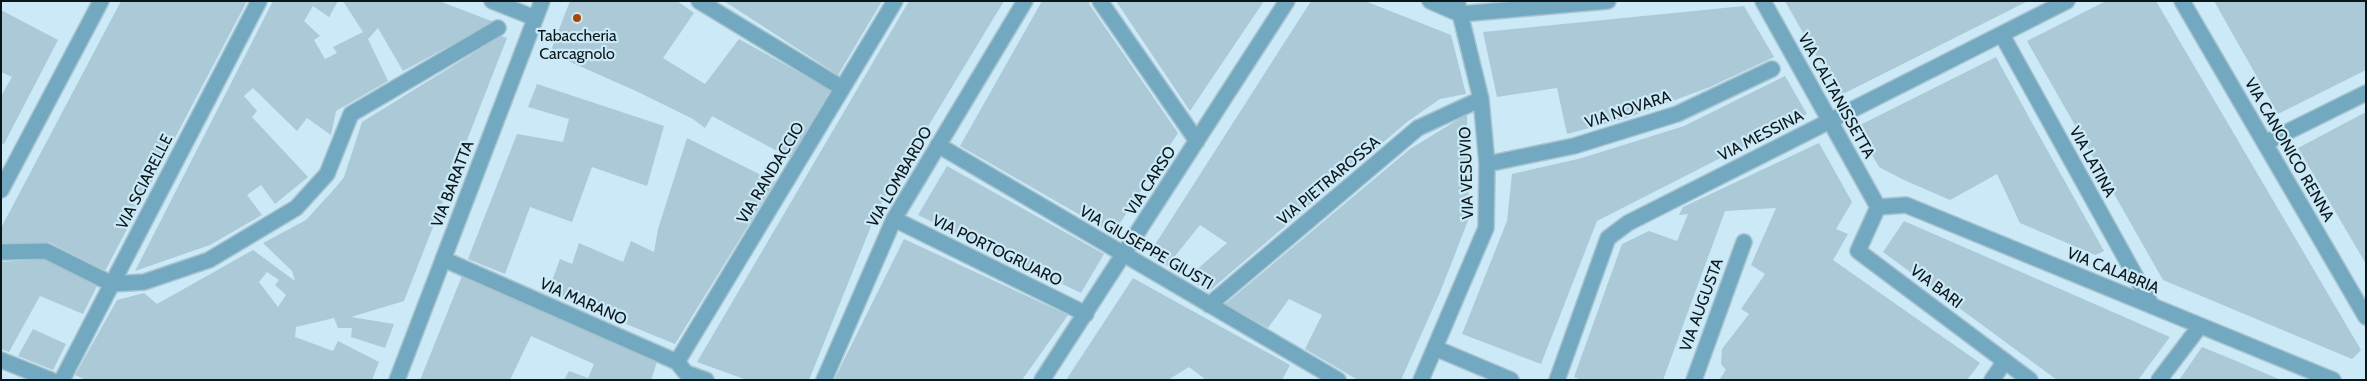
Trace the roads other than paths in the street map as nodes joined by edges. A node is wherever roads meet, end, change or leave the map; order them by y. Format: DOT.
graph roads {
  1 [pos="100,1"];
  2 [pos="259,1"];
  3 [pos="492,1"];
  4 [pos="542,1"];
  5 [pos="699,1"];
  6 [pos="895,1"];
  7 [pos="1025,1"];
  8 [pos="1100,1"];
  9 [pos="1287,1"];
  10 [pos="1430,1"];
  11 [pos="1608,1"];
  12 [pos="1763,1"];
  13 [pos="2068,1"];
  14 [pos="2182,1"];
  15 [pos="1459,7"];
  16 [pos="535,18"];
  17 [pos="498,28"];
  18 [pos="2002,35"];
  19 [pos="1772,69"];
  20 [pos="842,88"];
  21 [pos="2366,92"];
  22 [pos="1481,99"];
  23 [pos="1830,121"];
  24 [pos="1197,141"];
  25 [pos="2265,143"];
  26 [pos="938,145"];
  27 [pos="1487,164"];
  28 [pos="1,190"];
  29 [pos="1878,207"];
  30 [pos="894,219"];
  31 [pos="1744,242"];
  32 [pos="1,252"];
  33 [pos="1124,255"];
  34 [pos="443,259"];
  35 [pos="112,284"];
  36 [pos="1209,305"];
  37 [pos="2152,306"];
  38 [pos="1086,314"];
  39 [pos="2366,317"];
  40 [pos="2200,326"];
  41 [pos="1436,348"];
  42 [pos="1,360"];
  43 [pos="2005,361"];
  44 [pos="677,362"];
  45 [pos="51,380"];
  46 [pos="62,380"];
  47 [pos="397,380"];
  48 [pos="706,380"];
  49 [pos="824,380"];
  50 [pos="1042,380"];
  51 [pos="1338,380"];
  52 [pos="1421,380"];
  53 [pos="1512,380"];
  54 [pos="1557,380"];
  55 [pos="1694,380"];
  56 [pos="1992,380"];
  57 [pos="2030,380"];
  58 [pos="2159,380"];
  59 [pos="2334,380"];
  1 -- 28 [label="street"];
  2 -- 35 [label="street, VIA SCIARELLE"];
  3 -- 16 [label="street"];
  4 -- 16 [label="street, VIA BARATTA"];
  5 -- 20 [label="street"];
  6 -- 20 [label="street, VIA RANDACCIO"];
  7 -- 26 [label="street, VIA LOMBARDO"];
  8 -- 24 [label="street"];
  9 -- 24 [label="street, VIA CARSO"];
  10 -- 15 [label="street"];
  11 -- 15 [label="street"];
  12 -- 23 [label="street, VIA CALTANISSETTA"];
  13 -- 18 [label="street, VIA MESSINA"];
  14 -- 25 [label="street, VIA CANONICO RENNA"];
  15 -- 22 [label="street, VIA VESUVIO"];
  16 -- 34 [label="street, VIA BARATTA"];
  17 -- 35 [label="street"];
  18 -- 23 [label="street, VIA MESSINA"];
  18 -- 37 [label="street, VIA LATINA"];
  19 -- 27 [label="street, VIA NOVARA"];
  20 -- 44 [label="street, VIA RANDACCIO"];
  21 -- 25 [label="street"];
  22 -- 27 [label="street, VIA VESUVIO"];
  22 -- 36 [label="street, VIA PIETRAROSSA"];
  23 -- 29 [label="street, VIA CALTANISSETTA"];
  23 -- 54 [label="street, VIA MESSINA"];
  24 -- 33 [label="street, VIA CARSO"];
  25 -- 39 [label="street, VIA CANONICO RENNA"];
  26 -- 30 [label="street, VIA LOMBARDO"];
  26 -- 33 [label="street, VIA GIUSEPPE GIUSTI"];
  27 -- 41 [label="street, VIA VESUVIO"];
  29 -- 37 [label="street, VIA CALABRIA"];
  29 -- 43 [label="street, VIA BARI"];
  30 -- 38 [label="street, VIA PORTOGRUARO"];
  30 -- 49 [label="street, VIA LOMBARDO"];
  31 -- 55 [label="street, VIA AUGUSTA"];
  32 -- 35 [label="street"];
  33 -- 36 [label="street, VIA GIUSEPPE GIUSTI"];
  33 -- 38 [label="street, VIA CARSO"];
  34 -- 44 [label="street, VIA MARANO"];
  34 -- 47 [label="street, VIA BARATTA"];
  35 -- 46 [label="street, VIA SCIARELLE"];
  36 -- 51 [label="street, VIA GIUSEPPE GIUSTI"];
  37 -- 40 [label="street, VIA CALABRIA"];
  38 -- 50 [label="street, VIA CARSO"];
  40 -- 58 [label="street"];
  40 -- 59 [label="street, VIA CALABRIA"];
  41 -- 52 [label="street, VIA VESUVIO"];
  41 -- 53 [label="street"];
  42 -- 45 [label="street"];
  43 -- 56 [label="street"];
  43 -- 57 [label="street, VIA BARI"];
  44 -- 48 [label="street, VIA MARANO"];
}
